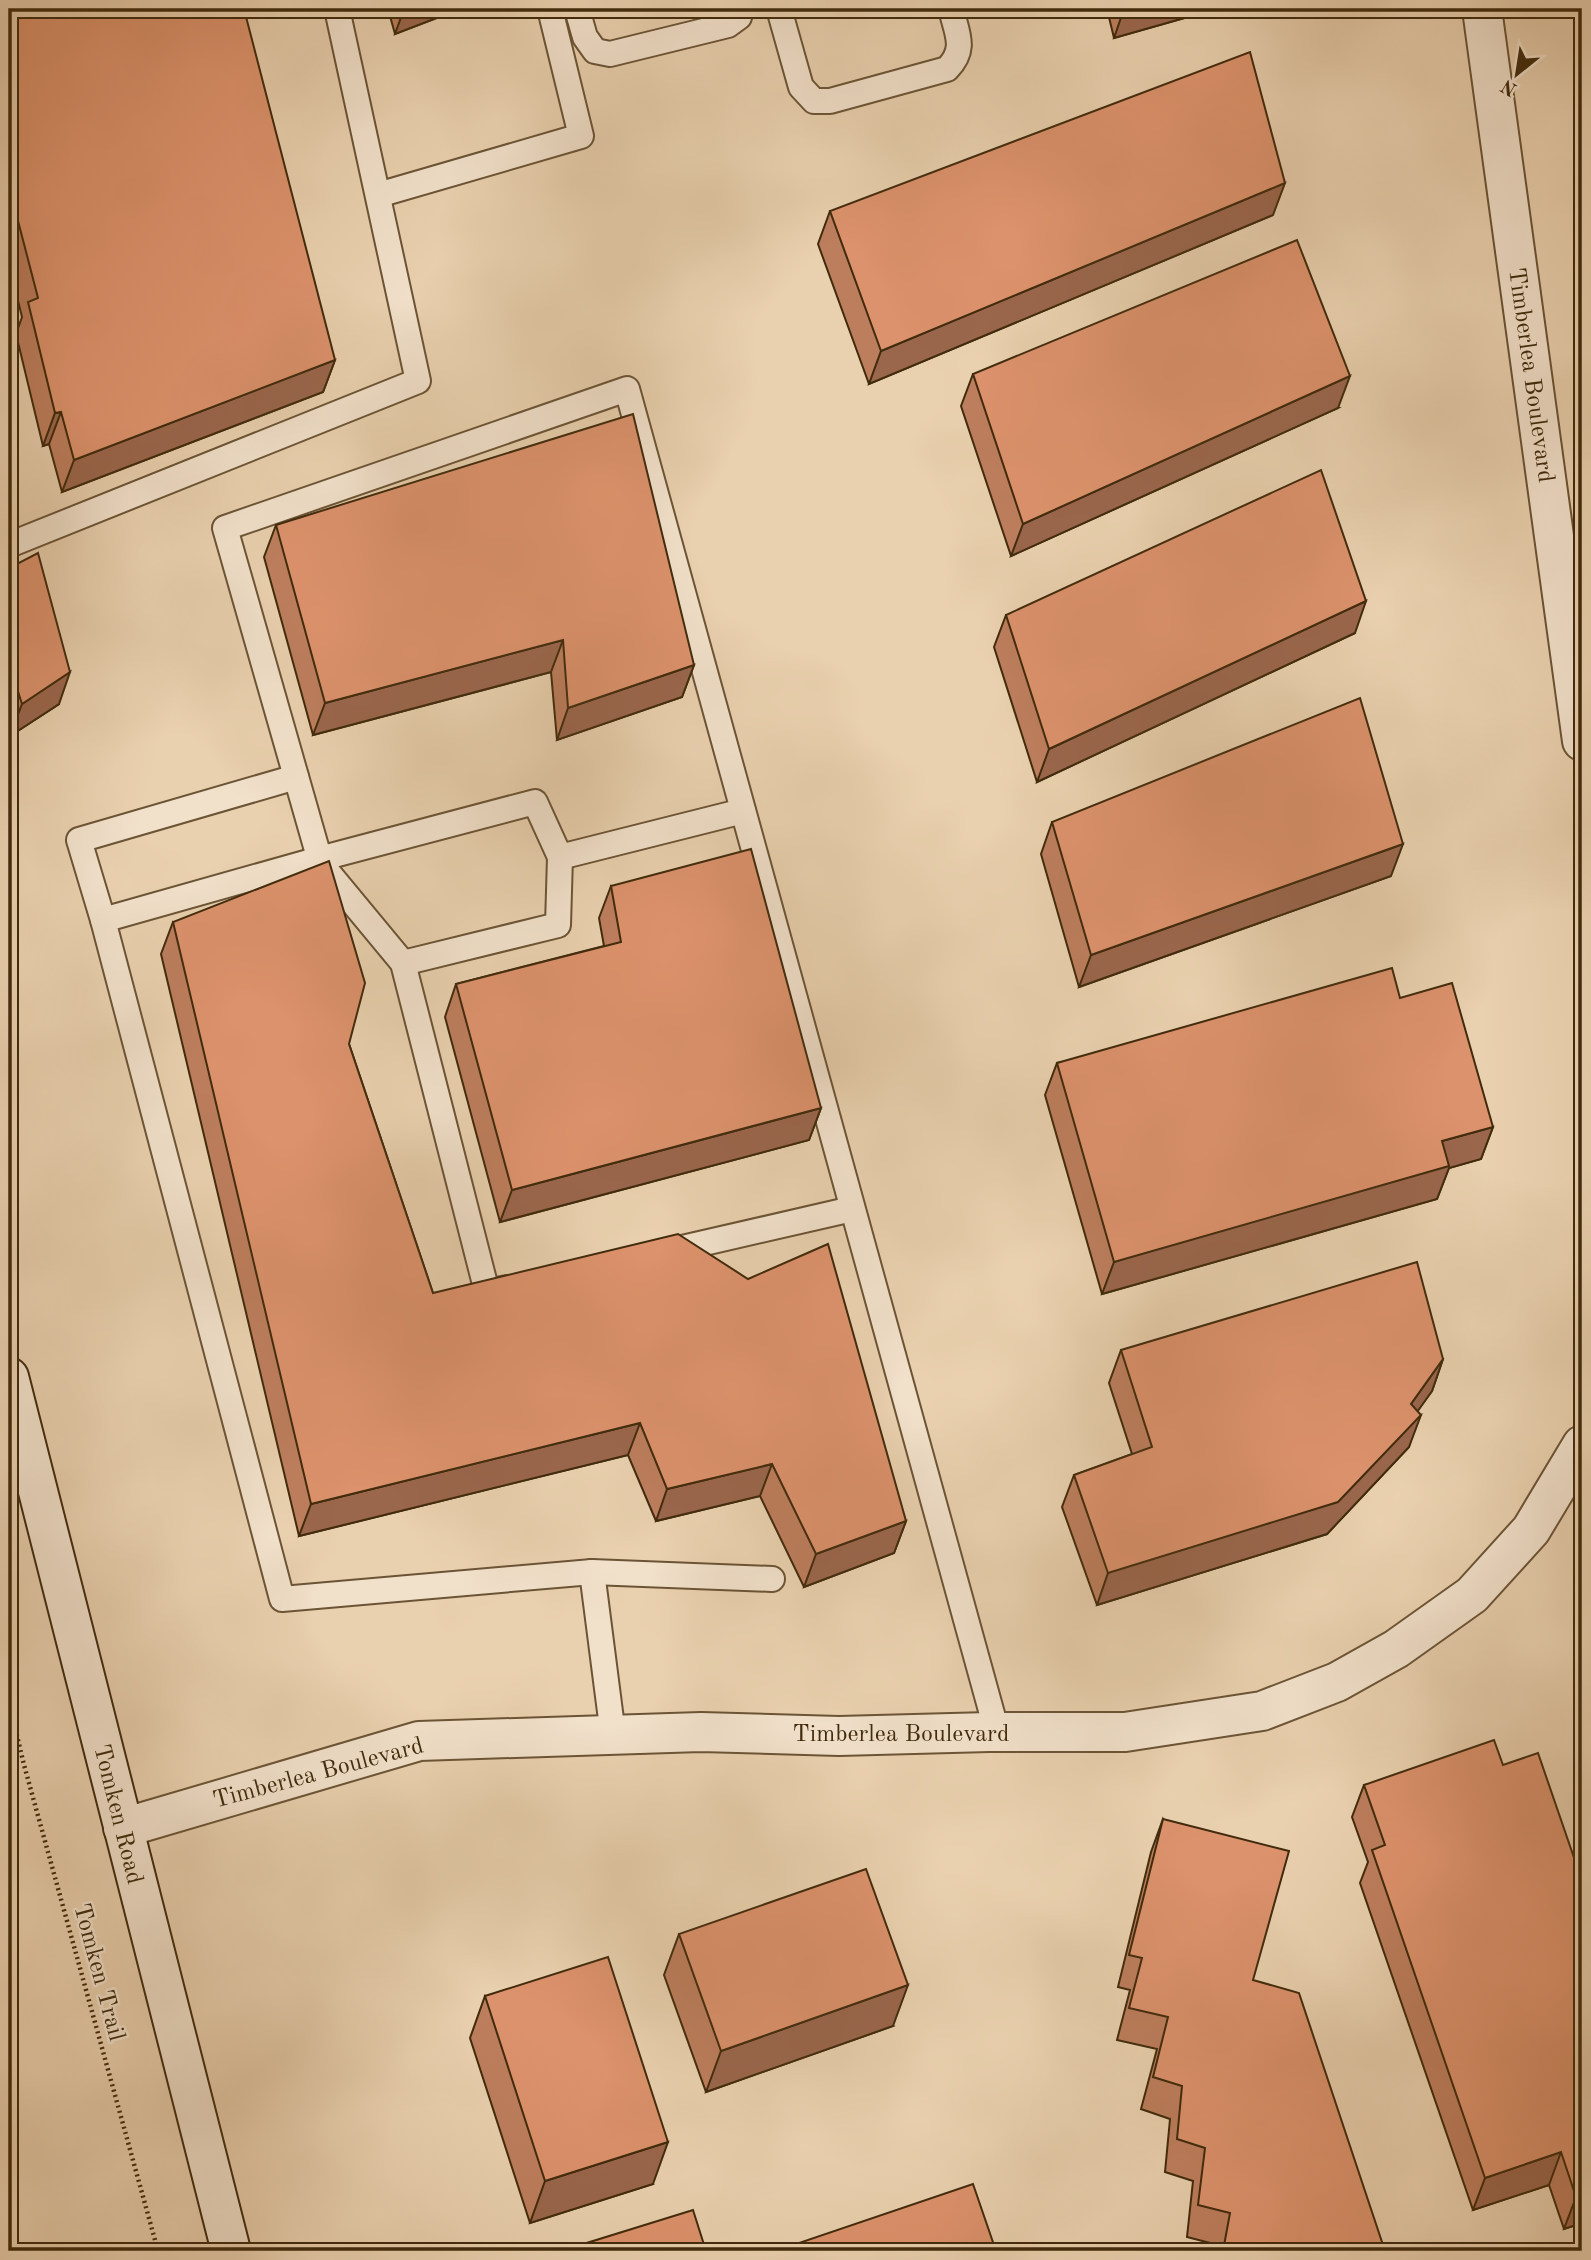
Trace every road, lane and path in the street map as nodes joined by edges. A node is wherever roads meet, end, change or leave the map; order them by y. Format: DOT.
graph roads {
  1 [pos="337,9"];
  2 [pos="550,9"];
  3 [pos="577,9"];
  4 [pos="741,9"];
  5 [pos="779,9"];
  6 [pos="951,9"];
  7 [pos="1482,9"];
  8 [pos="378,195"];
  9 [pos="9,545"];
  10 [pos="1582,741"];
  11 [pos="296,778"];
  12 [pos="743,811"];
  13 [pos="560,857"];
  14 [pos="319,859"];
  15 [pos="103,920"];
  16 [pos="403,963"];
  17 [pos="852,1209"];
  18 [pos="636,1258"];
  19 [pos="528,1283"];
  20 [pos="9,1377"];
  21 [pos="1582,1445"];
  22 [pos="592,1572"];
  23 [pos="772,1579"];
  24 [pos="9,1702"];
  25 [pos="997,1732"];
  26 [pos="613,1735"];
  27 [pos="123,1828"];
  28 [pos="158,2251"];
  29 [pos="231,2251"];
  1 -- 8 [label="lane"];
  2 -- 8 [label="lane"];
  3 -- 4 [label="lane"];
  5 -- 6 [label="lane"];
  7 -- 10 [label="street, Timberlea Boulevard"];
  8 -- 9 [label="lane"];
  11 -- 12 [label="lane"];
  11 -- 14 [label="lane"];
  11 -- 15 [label="lane"];
  12 -- 13 [label="lane"];
  12 -- 17 [label="lane"];
  13 -- 14 [label="lane"];
  13 -- 16 [label="lane"];
  14 -- 15 [label="lane"];
  14 -- 16 [label="lane"];
  15 -- 22 [label="lane"];
  16 -- 19 [label="lane"];
  17 -- 18 [label="lane"];
  17 -- 25 [label="lane"];
  20 -- 27 [label="street, Tomken Road"];
  21 -- 25 [label="street, Timberlea Boulevard"];
  22 -- 23 [label="lane"];
  22 -- 26 [label="lane"];
  24 -- 28 [label="path, Tomken Trail"];
  25 -- 26 [label="street, Timberlea Boulevard"];
  26 -- 27 [label="street, Timberlea Boulevard"];
  27 -- 29 [label="street, Tomken Road"];
}
